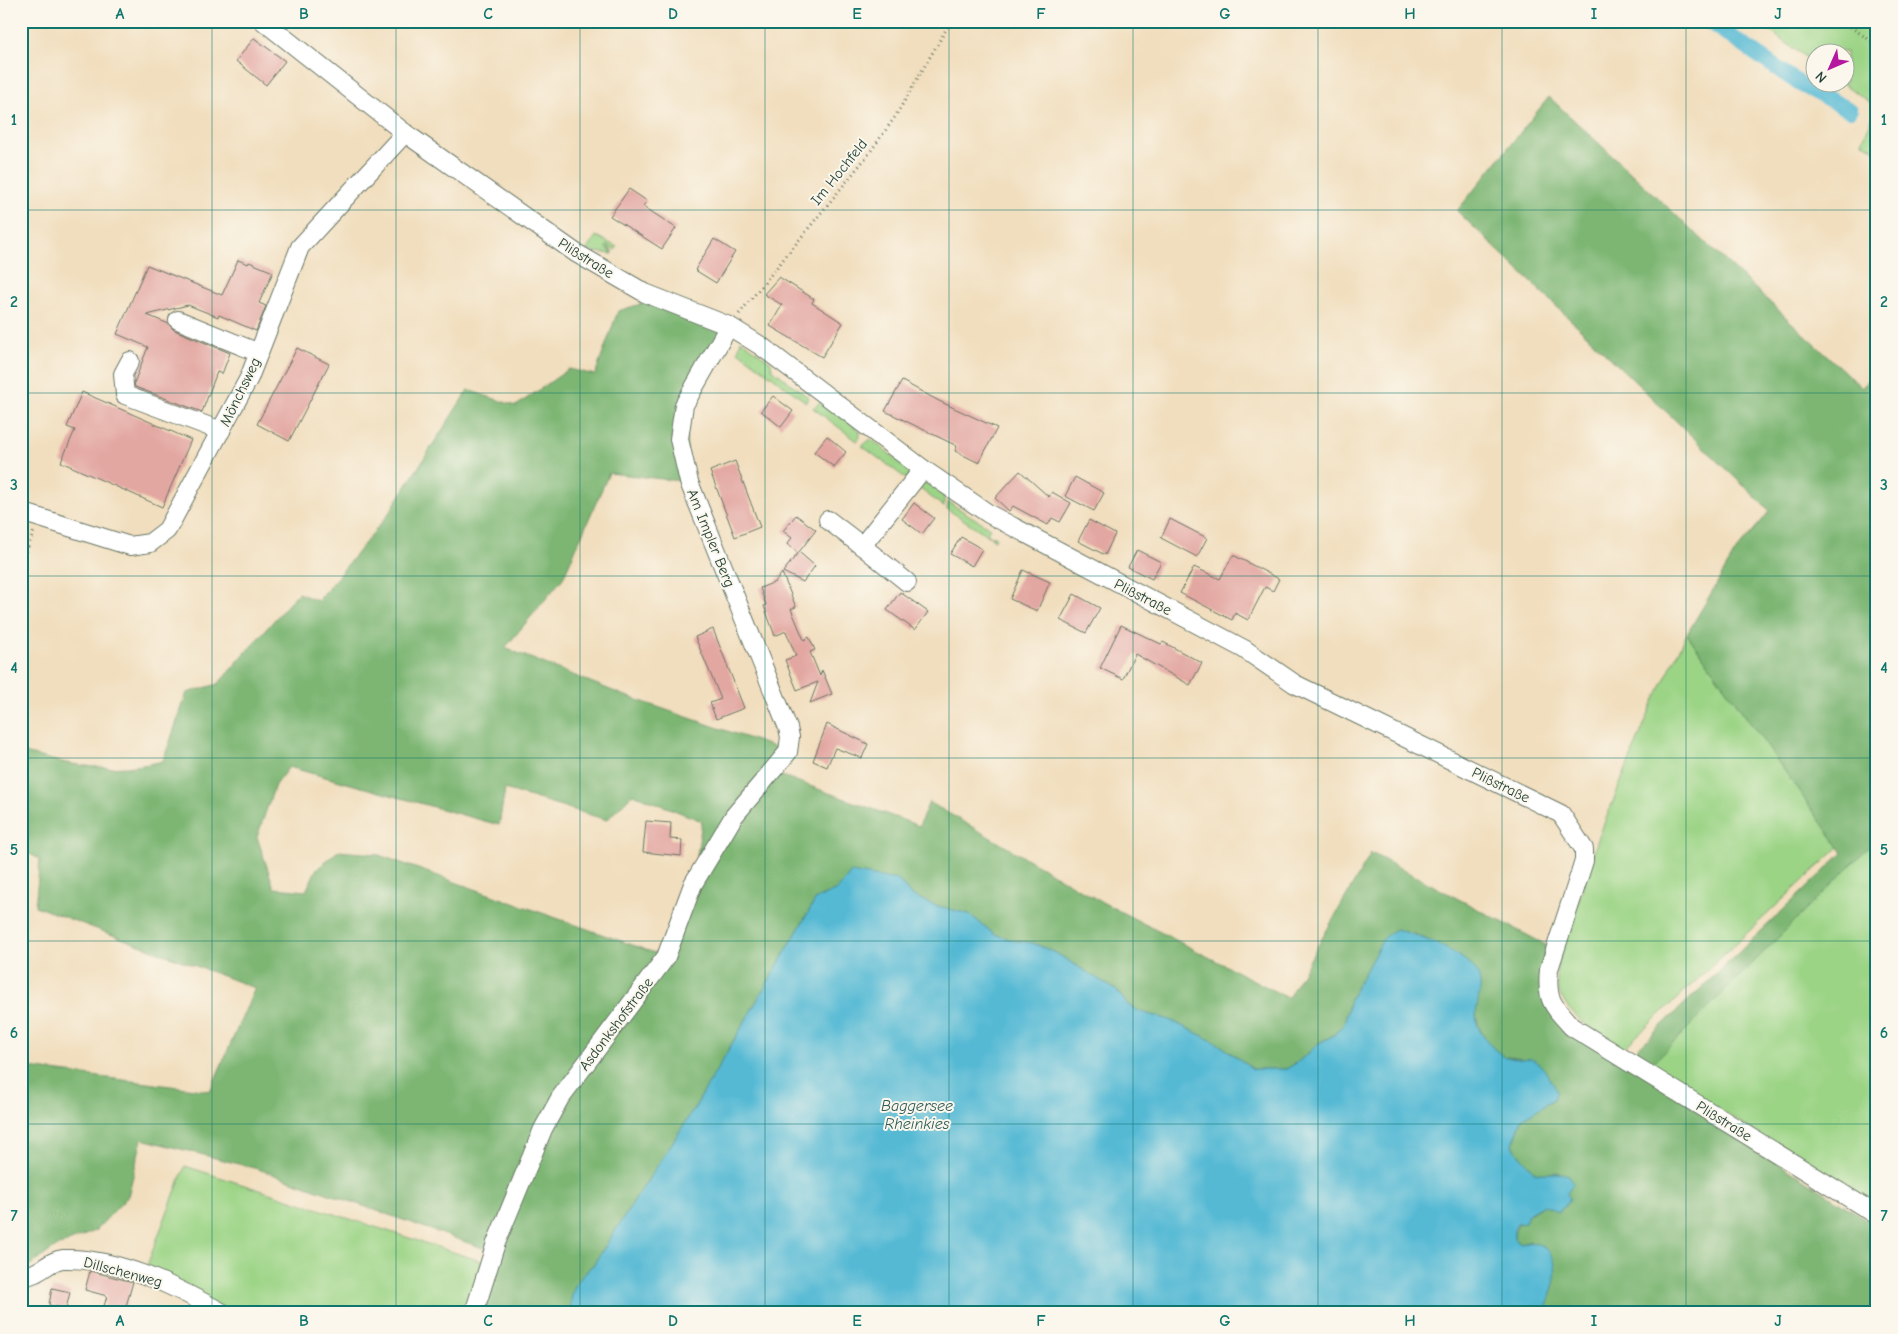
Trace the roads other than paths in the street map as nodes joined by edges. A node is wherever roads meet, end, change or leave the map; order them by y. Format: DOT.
graph roads {
  1 [pos="264,21"];
  2 [pos="405,133"];
  3 [pos="178,320"];
  4 [pos="729,326"];
  5 [pos="259,353"];
  6 [pos="130,361"];
  7 [pos="220,431"];
  8 [pos="923,470"];
  9 [pos="21,512"];
  10 [pos="828,520"];
  11 [pos="862,546"];
  12 [pos="907,582"];
  13 [pos="788,752"];
  14 [pos="1877,1215"];
  15 [pos="21,1277"];
  16 [pos="223,1313"];
  17 [pos="474,1313"];
  1 -- 2 [label="street, Plißstraße"];
  2 -- 4 [label="street, Plißstraße"];
  2 -- 5 [label="street, Mönchsweg"];
  3 -- 5 [label="street"];
  4 -- 8 [label="street, Plißstraße"];
  4 -- 13 [label="street, Am Impler Berg"];
  5 -- 7 [label="street, Mönchsweg"];
  6 -- 7 [label="street"];
  7 -- 9 [label="street, Mönchsweg"];
  8 -- 11 [label="street"];
  8 -- 14 [label="street, Plißstraße"];
  10 -- 11 [label="street"];
  11 -- 12 [label="street"];
  13 -- 17 [label="street, Asdonkshofstraße"];
  15 -- 16 [label="street, Dillschenweg"];
}
